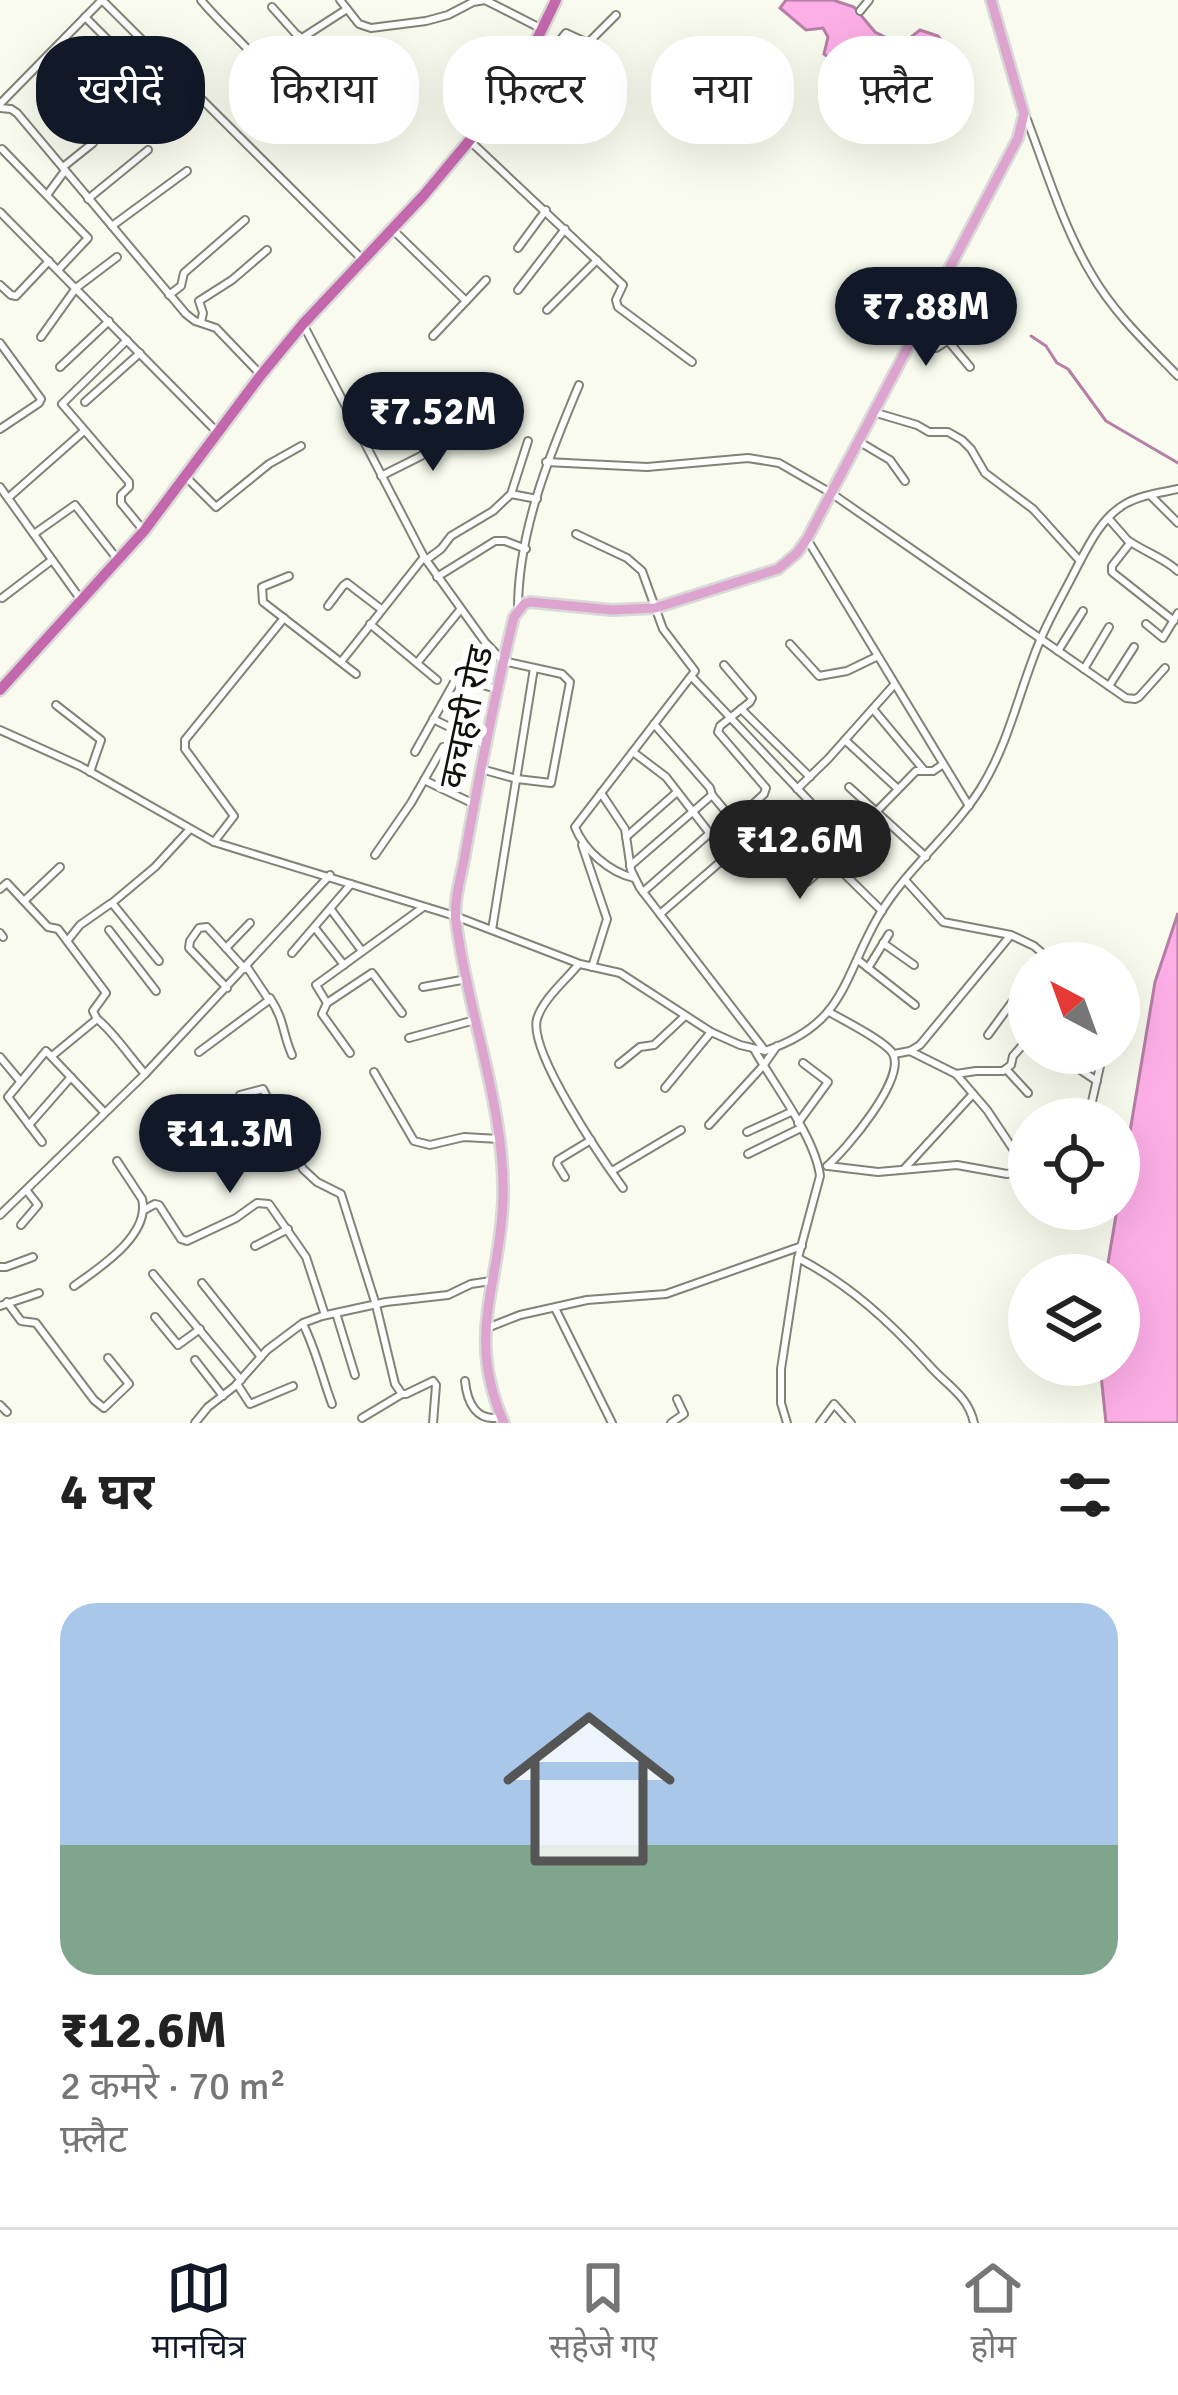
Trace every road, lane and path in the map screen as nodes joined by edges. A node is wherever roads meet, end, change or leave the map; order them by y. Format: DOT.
graph roads {
  1 [pos="102,0"];
  2 [pos="201,0"];
  3 [pos="340,0"];
  4 [pos="478,0"];
  5 [pos="556,0"];
  6 [pos="869,0"];
  7 [pos="991,0"];
  8 [pos="272,7"];
  9 [pos="347,9"];
  10 [pos="860,11"];
  11 [pos="616,15"];
  12 [pos="85,16"];
  13 [pos="540,35"];
  14 [pos="105,36"];
  15 [pos="236,36"];
  16 [pos="0,105"];
  17 [pos="1024,114"];
  18 [pos="92,144"];
  19 [pos="467,144"];
  20 [pos="473,144"];
  21 [pos="2,149"];
  22 [pos="148,150"];
  23 [pos="63,170"];
  24 [pos="188,171"];
  25 [pos="46,195"];
  26 [pos="88,199"];
  27 [pos="546,210"];
  28 [pos="0,212"];
  29 [pos="245,220"];
  30 [pos="112,226"];
  31 [pos="565,229"];
  32 [pos="392,230"];
  33 [pos="518,248"];
  34 [pos="267,250"];
  35 [pos="117,256"];
  36 [pos="597,260"];
  37 [pos="49,261"];
  38 [pos="363,261"];
  39 [pos="58,270"];
  40 [pos="486,280"];
  41 [pos="0,285"];
  42 [pos="76,288"];
  43 [pos="518,290"];
  44 [pos="169,295"];
  45 [pos="466,301"];
  46 [pos="547,310"];
  47 [pos="109,321"];
  48 [pos="201,322"];
  49 [pos="303,324"];
  50 [pos="914,335"];
  51 [pos="433,336"];
  52 [pos="41,337"];
  53 [pos="128,340"];
  54 [pos="1,345"];
  55 [pos="140,353"];
  56 [pos="692,362"];
  57 [pos="60,367"];
  58 [pos="970,367"];
  59 [pos="261,375"];
  60 [pos="1178,376"];
  61 [pos="579,385"];
  62 [pos="85,402"];
  63 [pos="873,412"];
  64 [pos="0,413"];
  65 [pos="8,424"];
  66 [pos="452,426"];
  67 [pos="0,429"];
  68 [pos="84,431"];
  69 [pos="218,433"];
  70 [pos="528,441"];
  71 [pos="859,441"];
  72 [pos="302,446"];
  73 [pos="546,463"];
  74 [pos="185,476"];
  75 [pos="381,476"];
  76 [pos="905,481"];
  77 [pos="0,487"];
  78 [pos="1178,489"];
  79 [pos="831,493"];
  80 [pos="511,494"];
  81 [pos="1151,495"];
  82 [pos="4,497"];
  83 [pos="537,499"];
  84 [pos="1108,518"];
  85 [pos="1178,523"];
  86 [pos="144,531"];
  87 [pos="34,534"];
  88 [pos="576,534"];
  89 [pos="807,539"];
  90 [pos="1130,541"];
  91 [pos="526,549"];
  92 [pos="425,558"];
  93 [pos="52,560"];
  94 [pos="118,560"];
  95 [pos="1080,561"];
  96 [pos="1178,571"];
  97 [pos="289,576"];
  98 [pos="437,577"];
  99 [pos="2,598"];
  100 [pos="81,600"];
  101 [pos="328,607"];
  102 [pos="655,608"];
  103 [pos="381,609"];
  104 [pos="518,609"];
  105 [pos="461,610"];
  106 [pos="1083,611"];
  107 [pos="284,617"];
  108 [pos="1176,617"];
  109 [pos="370,624"];
  110 [pos="1146,624"];
  111 [pos="1109,627"];
  112 [pos="1040,639"];
  113 [pos="790,644"];
  114 [pos="1134,647"];
  115 [pos="1058,651"];
  116 [pos="876,657"];
  117 [pos="503,661"];
  118 [pos="341,662"];
  119 [pos="417,663"];
  120 [pos="724,665"];
  121 [pos="535,668"];
  122 [pos="1165,668"];
  123 [pos="1084,669"];
  124 [pos="356,674"];
  125 [pos="692,677"];
  126 [pos="436,680"];
  127 [pos="894,685"];
  128 [pos="1109,686"];
  129 [pos="497,689"];
  130 [pos="0,690"];
  131 [pos="56,705"];
  132 [pos="741,709"];
  133 [pos="872,709"];
  134 [pos="730,718"];
  135 [pos="433,719"];
  136 [pos="653,724"];
  137 [pos="0,730"];
  138 [pos="845,740"];
  139 [pos="486,745"];
  140 [pos="443,747"];
  141 [pos="415,752"];
  142 [pos="633,752"];
  143 [pos="943,764"];
  144 [pos="481,769"];
  145 [pos="923,769"];
  146 [pos="90,772"];
  147 [pos="810,777"];
  148 [pos="517,779"];
  149 [pos="424,780"];
  150 [pos="848,787"];
  151 [pos="797,789"];
  152 [pos="898,789"];
  153 [pos="677,792"];
  154 [pos="601,793"];
  155 [pos="712,795"];
  156 [pos="474,803"];
  157 [pos="969,806"];
  158 [pos="693,812"];
  159 [pos="876,812"];
  160 [pos="735,821"];
  161 [pos="190,829"];
  162 [pos="710,833"];
  163 [pos="626,836"];
  164 [pos="581,839"];
  165 [pos="214,842"];
  166 [pos="776,849"];
  167 [pos="375,855"];
  168 [pos="728,856"];
  169 [pos="926,856"];
  170 [pos="831,861"];
  171 [pos="630,866"];
  172 [pos="60,867"];
  173 [pos="0,875"];
  174 [pos="330,875"];
  175 [pos="634,878"];
  176 [pos="906,881"];
  177 [pos="351,884"];
  178 [pos="4,886"];
  179 [pos="643,892"];
  180 [pos="24,901"];
  181 [pos="112,903"];
  182 [pos="424,906"];
  183 [pos="331,909"];
  184 [pos="882,911"];
  185 [pos="660,914"];
  186 [pos="455,916"];
  187 [pos="250,923"];
  188 [pos="315,928"];
  189 [pos="109,930"];
  190 [pos="492,930"];
  191 [pos="890,934"];
  192 [pos="1011,935"];
  193 [pos="68,940"];
  194 [pos="1026,942"];
  195 [pos="883,944"];
  196 [pos="226,948"];
  197 [pos="362,951"];
  198 [pos="292,953"];
  199 [pos="858,960"];
  200 [pos="159,961"];
  201 [pos="344,964"];
  202 [pos="580,964"];
  203 [pos="914,965"];
  204 [pos="592,967"];
  205 [pos="246,968"];
  206 [pos="868,968"];
  207 [pos="467,978"];
  208 [pos="423,987"];
  209 [pos="227,988"];
  210 [pos="157,991"];
  211 [pos="270,998"];
  212 [pos="327,1003"];
  213 [pos="915,1005"];
  214 [pos="1008,1008"];
  215 [pos="829,1012"];
  216 [pos="402,1013"];
  217 [pos="685,1016"];
  218 [pos="97,1019"];
  219 [pos="476,1020"];
  220 [pos="711,1032"];
  221 [pos="988,1035"];
  222 [pos="409,1038"];
  223 [pos="777,1046"];
  224 [pos="754,1049"];
  225 [pos="765,1051"];
  226 [pos="199,1052"];
  227 [pos="910,1052"];
  228 [pos="350,1053"];
  229 [pos="894,1054"];
  230 [pos="292,1055"];
  231 [pos="52,1056"];
  232 [pos="0,1057"];
  233 [pos="619,1064"];
  234 [pos="803,1064"];
  235 [pos="764,1066"];
  236 [pos="1006,1070"];
  237 [pos="374,1072"];
  238 [pos="145,1074"];
  239 [pos="956,1074"];
  240 [pos="1086,1074"];
  241 [pos="1098,1074"];
  242 [pos="71,1076"];
  243 [pos="20,1081"];
  244 [pos="1097,1081"];
  245 [pos="665,1088"];
  246 [pos="973,1094"];
  247 [pos="1028,1094"];
  248 [pos="240,1095"];
  249 [pos="1093,1098"];
  250 [pos="104,1112"];
  251 [pos="791,1112"];
  252 [pos="29,1125"];
  253 [pos="709,1125"];
  254 [pos="800,1126"];
  255 [pos="681,1130"];
  256 [pos="747,1132"];
  257 [pos="499,1138"];
  258 [pos="591,1140"];
  259 [pos="42,1142"];
  260 [pos="1008,1143"];
  261 [pos="748,1154"];
  262 [pos="116,1161"];
  263 [pos="827,1166"];
  264 [pos="902,1170"];
  265 [pos="611,1172"];
  266 [pos="1008,1174"];
  267 [pos="819,1176"];
  268 [pos="566,1177"];
  269 [pos="623,1188"];
  270 [pos="26,1190"];
  271 [pos="0,1196"];
  272 [pos="8,1207"];
  273 [pos="144,1210"];
  274 [pos="0,1215"];
  275 [pos="21,1225"];
  276 [pos="288,1229"];
  277 [pos="255,1246"];
  278 [pos="802,1246"];
  279 [pos="33,1257"];
  280 [pos="798,1258"];
  281 [pos="0,1267"];
  282 [pos="153,1274"];
  283 [pos="491,1280"];
  284 [pos="202,1283"];
  285 [pos="74,1286"];
  286 [pos="39,1293"];
  287 [pos="4,1304"];
  288 [pos="376,1305"];
  289 [pos="554,1307"];
  290 [pos="335,1313"];
  291 [pos="326,1315"];
  292 [pos="154,1317"];
  293 [pos="303,1323"];
  294 [pos="200,1329"];
  295 [pos="484,1330"];
  296 [pos="260,1357"];
  297 [pos="108,1358"];
  298 [pos="195,1360"];
  299 [pos="356,1376"];
  300 [pos="465,1381"];
  301 [pos="239,1382"];
  302 [pos="293,1386"];
  303 [pos="402,1394"];
  304 [pos="224,1396"];
  305 [pos="677,1399"];
  306 [pos="332,1404"];
  307 [pos="0,1405"];
  308 [pos="7,1412"];
  309 [pos="362,1418"];
  310 [pos="503,1420"];
  311 [pos="195,1423"];
  312 [pos="434,1423"];
  313 [pos="612,1423"];
  314 [pos="671,1423"];
  315 [pos="787,1423"];
  316 [pos="820,1423"];
  317 [pos="851,1423"];
  318 [pos="974,1423"];
  1 -- 12 [label="street"];
  1 -- 38 [label="street"];
  2 -- 15 [label="street"];
  3 -- 9 [label="street"];
  4 -- 9 [label="street"];
  4 -- 13 [label="street"];
  5 -- 13 [label="highway"];
  6 -- 10 [label="street"];
  7 -- 17 [label="main road"];
  8 -- 9 [label="street"];
  11 -- 13 [label="street"];
  12 -- 14 [label="street"];
  12 -- 16 [label="street"];
  16 -- 23 [label="street"];
  17 -- 50 [label="main road, कचहरी रोड"];
  17 -- 60 [label="street"];
  18 -- 23 [label="street"];
  19 -- 32 [label="highway"];
  20 -- 27 [label="street"];
  21 -- 25 [label="street"];
  22 -- 26 [label="street"];
  23 -- 25 [label="street"];
  23 -- 26 [label="street"];
  24 -- 30 [label="street"];
  25 -- 39 [label="street"];
  26 -- 30 [label="street"];
  27 -- 31 [label="street"];
  27 -- 33 [label="street"];
  28 -- 37 [label="street"];
  29 -- 44 [label="street"];
  30 -- 44 [label="street"];
  31 -- 36 [label="street"];
  31 -- 43 [label="street"];
  32 -- 38 [label="highway"];
  32 -- 45 [label="street"];
  34 -- 48 [label="street"];
  35 -- 42 [label="street"];
  36 -- 46 [label="street"];
  36 -- 56 [label="street"];
  37 -- 39 [label="street"];
  37 -- 41 [label="street"];
  38 -- 49 [label="highway"];
  39 -- 42 [label="street"];
  40 -- 45 [label="street"];
  42 -- 47 [label="street"];
  42 -- 52 [label="street"];
  44 -- 48 [label="street"];
  45 -- 51 [label="street"];
  47 -- 53 [label="street"];
  47 -- 57 [label="street"];
  48 -- 59 [label="street"];
  49 -- 59 [label="highway"];
  49 -- 75 [label="street"];
  50 -- 58 [label="street"];
  50 -- 63 [label="main road, कचहरी रोड"];
  53 -- 55 [label="street"];
  53 -- 68 [label="street"];
  54 -- 65 [label="street"];
  55 -- 62 [label="street"];
  55 -- 69 [label="street"];
  59 -- 69 [label="highway"];
  61 -- 73 [label="street"];
  63 -- 71 [label="main road, कचहरी रोड"];
  63 -- 95 [label="street"];
  64 -- 65 [label="street"];
  65 -- 67 [label="street"];
  66 -- 75 [label="street"];
  68 -- 82 [label="street"];
  68 -- 86 [label="street"];
  69 -- 74 [label="highway"];
  70 -- 80 [label="street"];
  71 -- 76 [label="street"];
  71 -- 79 [label="main road, कचहरी रोड"];
  72 -- 74 [label="street"];
  73 -- 79 [label="street"];
  73 -- 83 [label="street"];
  74 -- 86 [label="highway"];
  75 -- 92 [label="street"];
  77 -- 82 [label="street"];
  78 -- 81 [label="street"];
  79 -- 89 [label="main road, कचहरी रोड"];
  79 -- 112 [label="street"];
  80 -- 83 [label="street"];
  80 -- 92 [label="street"];
  81 -- 84 [label="street"];
  81 -- 85 [label="street"];
  82 -- 87 [label="street"];
  83 -- 91 [label="street"];
  84 -- 90 [label="street"];
  84 -- 95 [label="street"];
  86 -- 94 [label="highway"];
  87 -- 93 [label="street"];
  87 -- 94 [label="street"];
  88 -- 102 [label="street"];
  89 -- 102 [label="main road, कचहरी रोड"];
  89 -- 116 [label="street"];
  90 -- 96 [label="street"];
  90 -- 108 [label="street"];
  91 -- 98 [label="street"];
  91 -- 104 [label="street"];
  92 -- 98 [label="street"];
  92 -- 103 [label="street"];
  93 -- 99 [label="street"];
  93 -- 100 [label="street"];
  94 -- 100 [label="highway"];
  95 -- 112 [label="street"];
  97 -- 107 [label="street"];
  98 -- 105 [label="street"];
  100 -- 130 [label="highway"];
  101 -- 103 [label="street"];
  102 -- 104 [label="main road, कचहरी रोड"];
  102 -- 125 [label="street"];
  103 -- 109 [label="street"];
  104 -- 117 [label="main road, कचहरी रोड"];
  105 -- 117 [label="street"];
  105 -- 119 [label="street"];
  106 -- 115 [label="street"];
  107 -- 118 [label="street"];
  107 -- 165 [label="street"];
  108 -- 110 [label="street"];
  109 -- 118 [label="street"];
  109 -- 119 [label="street"];
  111 -- 123 [label="street"];
  112 -- 115 [label="street"];
  112 -- 157 [label="street"];
  113 -- 116 [label="street"];
  114 -- 128 [label="street"];
  115 -- 123 [label="street"];
  116 -- 127 [label="street"];
  117 -- 121 [label="street"];
  117 -- 129 [label="main road, कचहरी रोड"];
  118 -- 124 [label="street"];
  119 -- 126 [label="street"];
  120 -- 132 [label="street"];
  121 -- 148 [label="street"];
  121 -- 148 [label="street"];
  122 -- 128 [label="street"];
  123 -- 128 [label="street"];
  125 -- 134 [label="street"];
  125 -- 136 [label="street"];
  127 -- 133 [label="street"];
  127 -- 143 [label="street"];
  129 -- 135 [label="street"];
  129 -- 139 [label="main road, कचहरी रोड"];
  131 -- 146 [label="street"];
  132 -- 134 [label="street"];
  132 -- 147 [label="street"];
  133 -- 138 [label="street"];
  133 -- 145 [label="street"];
  134 -- 151 [label="street"];
  134 -- 160 [label="street"];
  135 -- 139 [label="street"];
  135 -- 141 [label="street"];
  136 -- 142 [label="street"];
  136 -- 155 [label="street"];
  137 -- 146 [label="street"];
  138 -- 147 [label="street"];
  138 -- 152 [label="street"];
  139 -- 144 [label="main road, कचहरी रोड"];
  140 -- 149 [label="street"];
  142 -- 153 [label="street"];
  142 -- 154 [label="street"];
  143 -- 145 [label="street"];
  143 -- 157 [label="street"];
  144 -- 148 [label="street"];
  144 -- 156 [label="main road, कचहरी रोड"];
  145 -- 152 [label="street"];
  146 -- 161 [label="street"];
  147 -- 151 [label="street"];
  148 -- 190 [label="street"];
  149 -- 156 [label="street"];
  149 -- 167 [label="street"];
  150 -- 159 [label="street"];
  151 -- 170 [label="street"];
  152 -- 159 [label="street"];
  153 -- 158 [label="street"];
  153 -- 163 [label="street"];
  154 -- 163 [label="street"];
  154 -- 164 [label="street"];
  155 -- 158 [label="street"];
  155 -- 160 [label="street"];
  156 -- 186 [label="main road, कचहरी रोड"];
  157 -- 169 [label="street"];
  158 -- 162 [label="street"];
  158 -- 171 [label="street"];
  159 -- 169 [label="street"];
  160 -- 168 [label="street"];
  161 -- 165 [label="street"];
  161 -- 181 [label="street"];
  162 -- 168 [label="street"];
  162 -- 179 [label="street"];
  163 -- 171 [label="street"];
  164 -- 175 [label="street"];
  164 -- 204 [label="street"];
  165 -- 174 [label="street"];
  166 -- 170 [label="street"];
  168 -- 185 [label="street"];
  169 -- 176 [label="street"];
  170 -- 184 [label="street"];
  171 -- 175 [label="street"];
  172 -- 180 [label="street"];
  173 -- 178 [label="street"];
  174 -- 177 [label="street"];
  174 -- 205 [label="street"];
  175 -- 179 [label="street"];
  176 -- 184 [label="street"];
  176 -- 192 [label="street"];
  177 -- 182 [label="street"];
  177 -- 183 [label="street"];
  178 -- 180 [label="street"];
  179 -- 185 [label="street"];
  180 -- 193 [label="street"];
  181 -- 193 [label="street"];
  181 -- 200 [label="street"];
  182 -- 186 [label="street"];
  182 -- 197 [label="street"];
  183 -- 188 [label="street"];
  183 -- 197 [label="street"];
  184 -- 199 [label="street"];
  185 -- 225 [label="street"];
  186 -- 190 [label="street"];
  186 -- 207 [label="main road, कचहरी रोड"];
  187 -- 196 [label="street"];
  188 -- 198 [label="street"];
  188 -- 201 [label="street"];
  189 -- 210 [label="street"];
  190 -- 202 [label="street"];
  191 -- 195 [label="street"];
  192 -- 194 [label="street"];
  192 -- 227 [label="street"];
  193 -- 218 [label="street"];
  195 -- 203 [label="street"];
  195 -- 206 [label="street"];
  196 -- 205 [label="street"];
  196 -- 209 [label="street"];
  197 -- 201 [label="street"];
  199 -- 206 [label="street"];
  199 -- 215 [label="street"];
  201 -- 212 [label="street"];
  202 -- 204 [label="street"];
  202 -- 258 [label="street"];
  204 -- 217 [label="street"];
  205 -- 209 [label="street"];
  205 -- 211 [label="street"];
  206 -- 213 [label="street"];
  207 -- 208 [label="street"];
  207 -- 219 [label="main road, कचहरी रोड"];
  209 -- 238 [label="street"];
  211 -- 226 [label="street"];
  211 -- 230 [label="street"];
  212 -- 216 [label="street"];
  212 -- 228 [label="street"];
  214 -- 221 [label="street"];
  215 -- 223 [label="street"];
  215 -- 229 [label="street"];
  217 -- 220 [label="street"];
  217 -- 233 [label="street"];
  218 -- 231 [label="street"];
  218 -- 238 [label="street"];
  219 -- 222 [label="street"];
  219 -- 257 [label="main road, कचहरी रोड"];
  220 -- 224 [label="street"];
  220 -- 245 [label="street"];
  223 -- 225 [label="street"];
  223 -- 235 [label="street"];
  224 -- 225 [label="street"];
  224 -- 235 [label="street"];
  227 -- 229 [label="street"];
  227 -- 239 [label="street"];
  229 -- 263 [label="street"];
  231 -- 242 [label="street"];
  231 -- 243 [label="street"];
  232 -- 243 [label="street"];
  234 -- 254 [label="street"];
  235 -- 251 [label="street"];
  235 -- 253 [label="street"];
  236 -- 239 [label="street"];
  236 -- 247 [label="street"];
  237 -- 257 [label="street"];
  238 -- 250 [label="street"];
  239 -- 246 [label="street"];
  240 -- 244 [label="street"];
  241 -- 244 [label="street"];
  242 -- 250 [label="street"];
  242 -- 252 [label="street"];
  243 -- 252 [label="street"];
  244 -- 249 [label="street"];
  246 -- 260 [label="street"];
  246 -- 264 [label="street"];
  248 -- 288 [label="street"];
  250 -- 270 [label="street"];
  251 -- 254 [label="street"];
  251 -- 256 [label="street"];
  252 -- 259 [label="street"];
  254 -- 261 [label="street"];
  254 -- 267 [label="street"];
  255 -- 265 [label="street"];
  257 -- 283 [label="main road, कचहरी रोड"];
  258 -- 265 [label="street"];
  258 -- 268 [label="street"];
  262 -- 273 [label="street"];
  263 -- 264 [label="street"];
  263 -- 267 [label="street"];
  264 -- 266 [label="street"];
  265 -- 269 [label="street"];
  267 -- 278 [label="street"];
  270 -- 272 [label="street"];
  270 -- 275 [label="street"];
  271 -- 272 [label="street"];
  272 -- 274 [label="street"];
  273 -- 276 [label="street"];
  273 -- 285 [label="street"];
  276 -- 277 [label="street"];
  276 -- 291 [label="street"];
  278 -- 280 [label="street"];
  278 -- 289 [label="street"];
  279 -- 281 [label="street"];
  280 -- 315 [label="street"];
  280 -- 318 [label="street"];
  282 -- 294 [label="street"];
  283 -- 288 [label="street"];
  283 -- 295 [label="main road, कचहरी रोड"];
  284 -- 296 [label="street"];
  286 -- 287 [label="street"];
  287 -- 297 [label="street"];
  288 -- 290 [label="street"];
  288 -- 303 [label="street"];
  289 -- 295 [label="street"];
  289 -- 313 [label="street"];
  290 -- 291 [label="street"];
  290 -- 299 [label="street"];
  291 -- 293 [label="street"];
  292 -- 294 [label="street"];
  293 -- 296 [label="street"];
  293 -- 306 [label="street"];
  294 -- 301 [label="street"];
  295 -- 310 [label="main road, कचहरी रोड"];
  296 -- 301 [label="street"];
  298 -- 304 [label="street"];
  300 -- 310 [label="street"];
  301 -- 302 [label="street"];
  301 -- 304 [label="street"];
  303 -- 309 [label="street"];
  303 -- 312 [label="street"];
  304 -- 311 [label="street"];
  305 -- 314 [label="street"];
  307 -- 308 [label="street"];
  316 -- 317 [label="street"];
}
